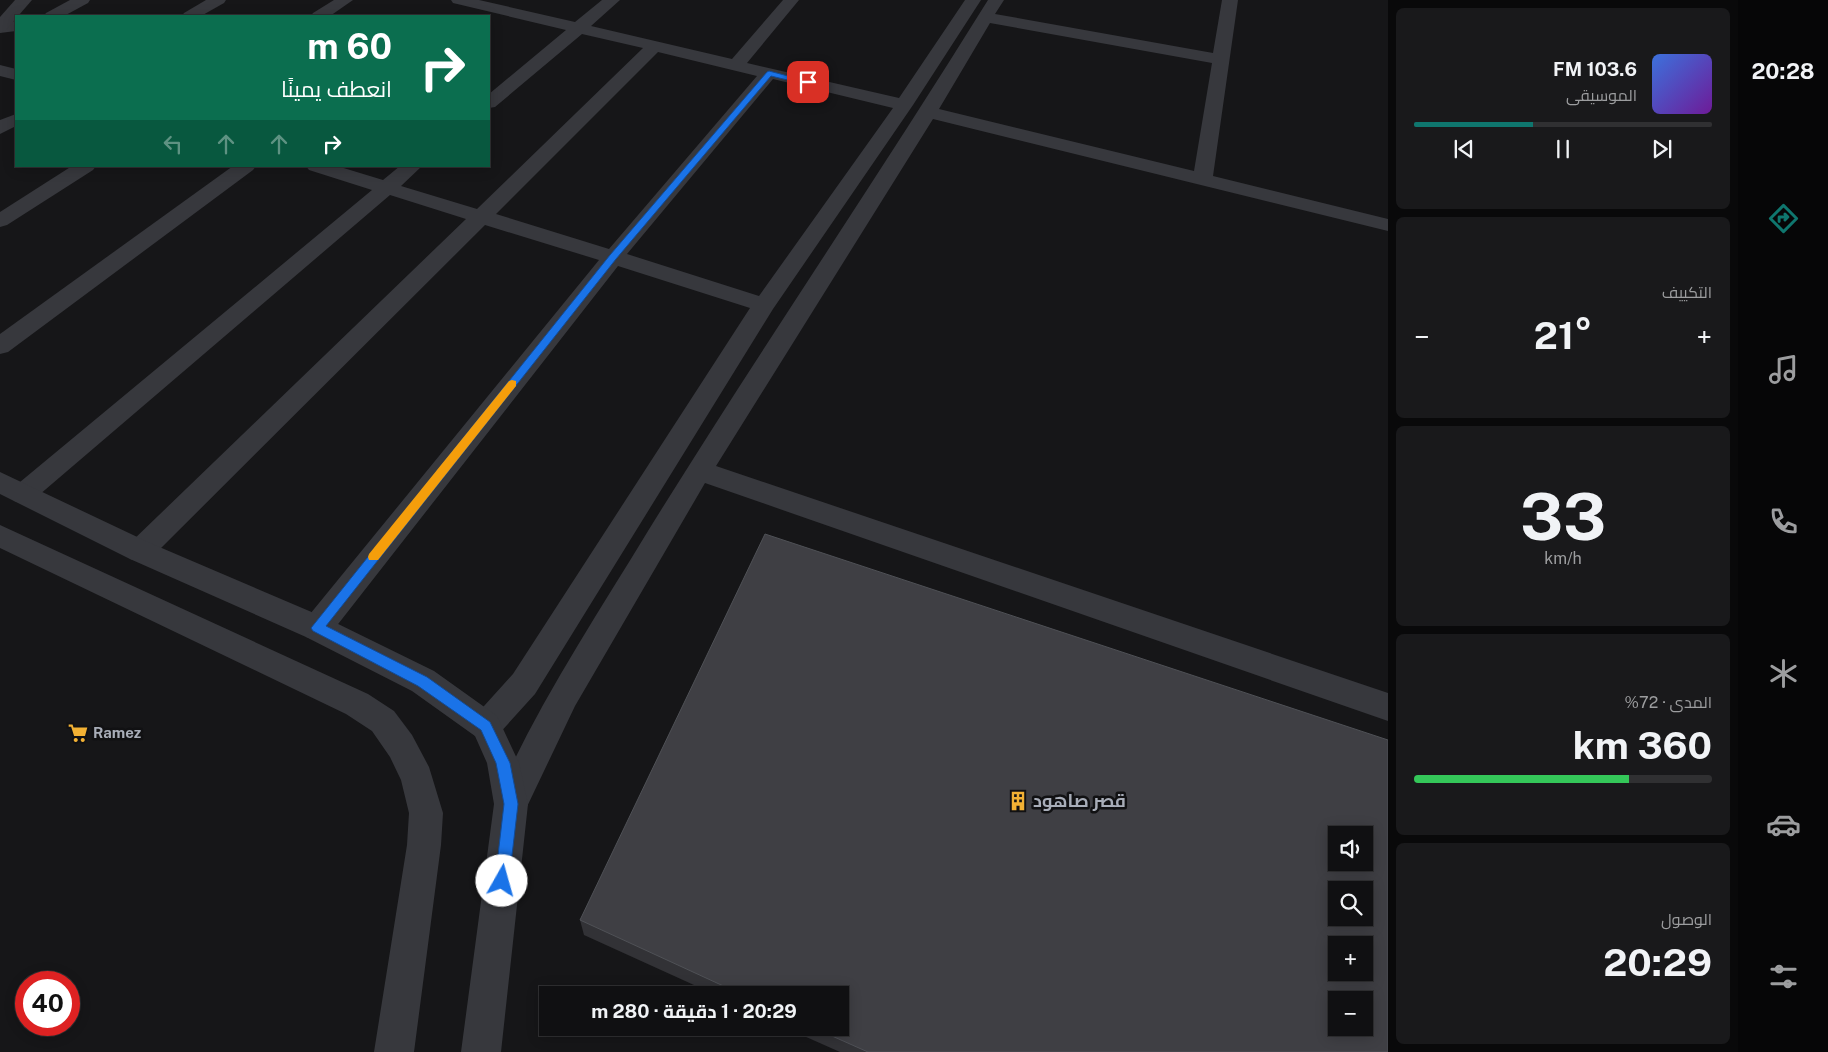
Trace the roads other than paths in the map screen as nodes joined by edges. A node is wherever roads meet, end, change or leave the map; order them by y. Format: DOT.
graph roads {
  1 [pos="24,0"];
  2 [pos="82,0"];
  3 [pos="218,0"];
  4 [pos="345,0"];
  5 [pos="612,0"];
  6 [pos="791,0"];
  7 [pos="1230,0"];
  8 [pos="464,1"];
  9 [pos="984,6"];
  10 [pos="54,15"];
  11 [pos="192,15"];
  12 [pos="322,15"];
  13 [pos="451,15"];
  14 [pos="15,26"];
  15 [pos="0,28"];
  16 [pos="578,28"];
  17 [pos="655,46"];
  18 [pos="1221,60"];
  19 [pos="736,66"];
  20 [pos="0,70"];
  21 [pos="769,73"];
  22 [pos="15,75"];
  23 [pos="490,102"];
  24 [pos="904,105"];
  25 [pos="928,112"];
  26 [pos="15,120"];
  27 [pos="0,128"];
  28 [pos="84,167"];
  29 [pos="245,167"];
  30 [pos="319,167"];
  31 [pos="411,167"];
  32 [pos="1203,179"];
  33 [pos="386,188"];
  34 [pos="481,216"];
  35 [pos="0,221"];
  36 [pos="1388,225"];
  37 [pos="613,257"];
  38 [pos="764,305"];
  39 [pos="0,346"];
  40 [pos="699,470"];
  41 [pos="11,488"];
  42 [pos="0,536"];
  43 [pos="140,551"];
  44 [pos="317,628"];
  45 [pos="1388,707"];
  46 [pos="486,726"];
  47 [pos="511,804"];
  48 [pos="394,1052"];
  49 [pos="481,1052"];
  1 -- 15 [label="street"];
  2 -- 10 [label="street"];
  3 -- 11 [label="street"];
  4 -- 12 [label="street"];
  5 -- 16 [label="street"];
  6 -- 19 [label="street"];
  7 -- 18 [label="street"];
  8 -- 13 [label="street"];
  8 -- 16 [label="street"];
  9 -- 18 [label="street"];
  9 -- 24 [label="street"];
  9 -- 25 [label="street"];
  14 -- 15 [label="street"];
  16 -- 17 [label="street"];
  16 -- 23 [label="street"];
  17 -- 19 [label="street"];
  17 -- 34 [label="street"];
  18 -- 32 [label="street"];
  19 -- 21 [label="street"];
  20 -- 22 [label="street"];
  21 -- 24 [label="street"];
  21 -- 37 [label="street"];
  24 -- 38 [label="street"];
  25 -- 32 [label="street"];
  25 -- 40 [label="street"];
  26 -- 27 [label="street"];
  28 -- 35 [label="street"];
  29 -- 39 [label="street"];
  30 -- 33 [label="street"];
  31 -- 33 [label="street"];
  32 -- 36 [label="street"];
  33 -- 34 [label="street"];
  33 -- 41 [label="street"];
  34 -- 37 [label="street"];
  34 -- 43 [label="street"];
  37 -- 38 [label="street"];
  37 -- 44 [label="street"];
  38 -- 46 [label="street"];
  40 -- 45 [label="street"];
  40 -- 47 [label="street"];
  41 -- 43 [label="street"];
  42 -- 48 [label="street"];
  43 -- 44 [label="street"];
  44 -- 46 [label="street"];
  46 -- 47 [label="street"];
  47 -- 49 [label="street"];
}
